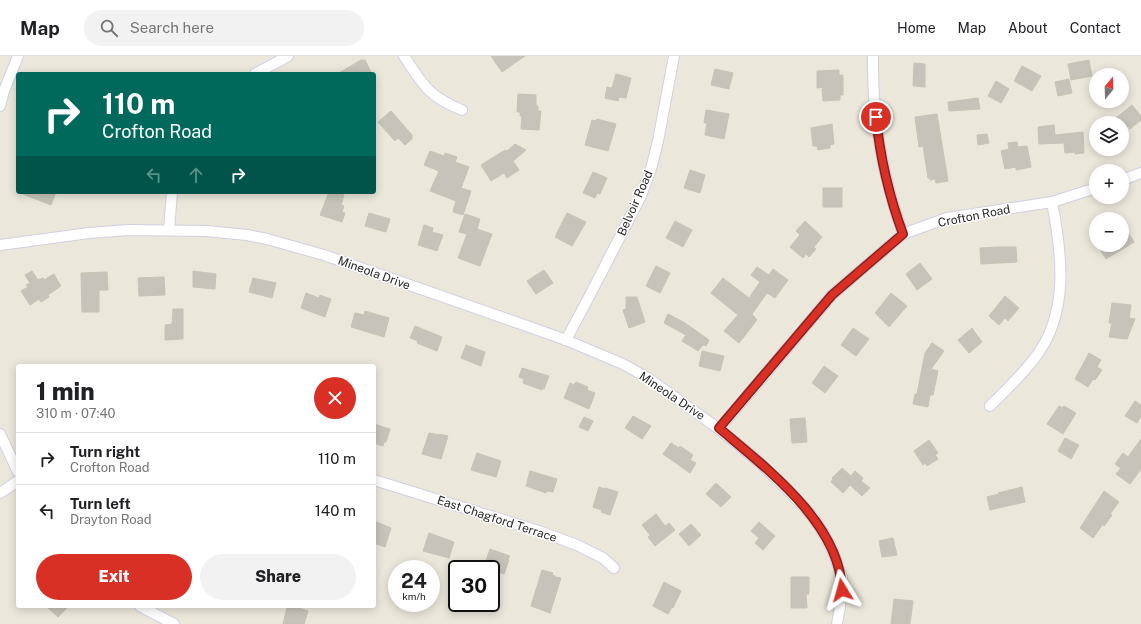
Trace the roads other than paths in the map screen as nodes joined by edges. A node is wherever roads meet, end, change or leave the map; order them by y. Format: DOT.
graph roads {
  1 [pos="18,56"];
  2 [pos="288,56"];
  3 [pos="404,56"];
  4 [pos="674,56"];
  5 [pos="873,56"];
  6 [pos="259,72"];
  7 [pos="0,106"];
  8 [pos="462,110"];
  9 [pos="1141,173"];
  10 [pos="1129,177"];
  11 [pos="1089,190"];
  12 [pos="172,194"];
  13 [pos="1052,202"];
  14 [pos="169,230"];
  15 [pos="903,234"];
  16 [pos="0,245"];
  17 [pos="566,340"];
  18 [pos="990,406"];
  19 [pos="719,428"];
  20 [pos="0,434"];
  21 [pos="16,468"];
  22 [pos="376,481"];
  23 [pos="16,482"];
  24 [pos="0,493"];
  25 [pos="614,568"];
  26 [pos="144,608"];
  27 [pos="174,624"];
  28 [pos="837,624"];
  1 -- 7 [label="street"];
  2 -- 6 [label="street"];
  3 -- 8 [label="street"];
  4 -- 17 [label="street, Belvoir Road"];
  5 -- 15 [label="street"];
  9 -- 10 [label="street"];
  11 -- 13 [label="street, Crofton Road"];
  12 -- 14 [label="street"];
  13 -- 15 [label="street, Crofton Road"];
  13 -- 18 [label="street"];
  14 -- 16 [label="street, Mineola Drive"];
  14 -- 17 [label="street, Mineola Drive"];
  15 -- 19 [label="street, Crofton Road"];
  17 -- 19 [label="street, Mineola Drive"];
  19 -- 28 [label="street, Mineola Drive"];
  20 -- 21 [label="street"];
  22 -- 25 [label="street, East Chagford Terrace"];
  23 -- 24 [label="street"];
  26 -- 27 [label="street"];
}
